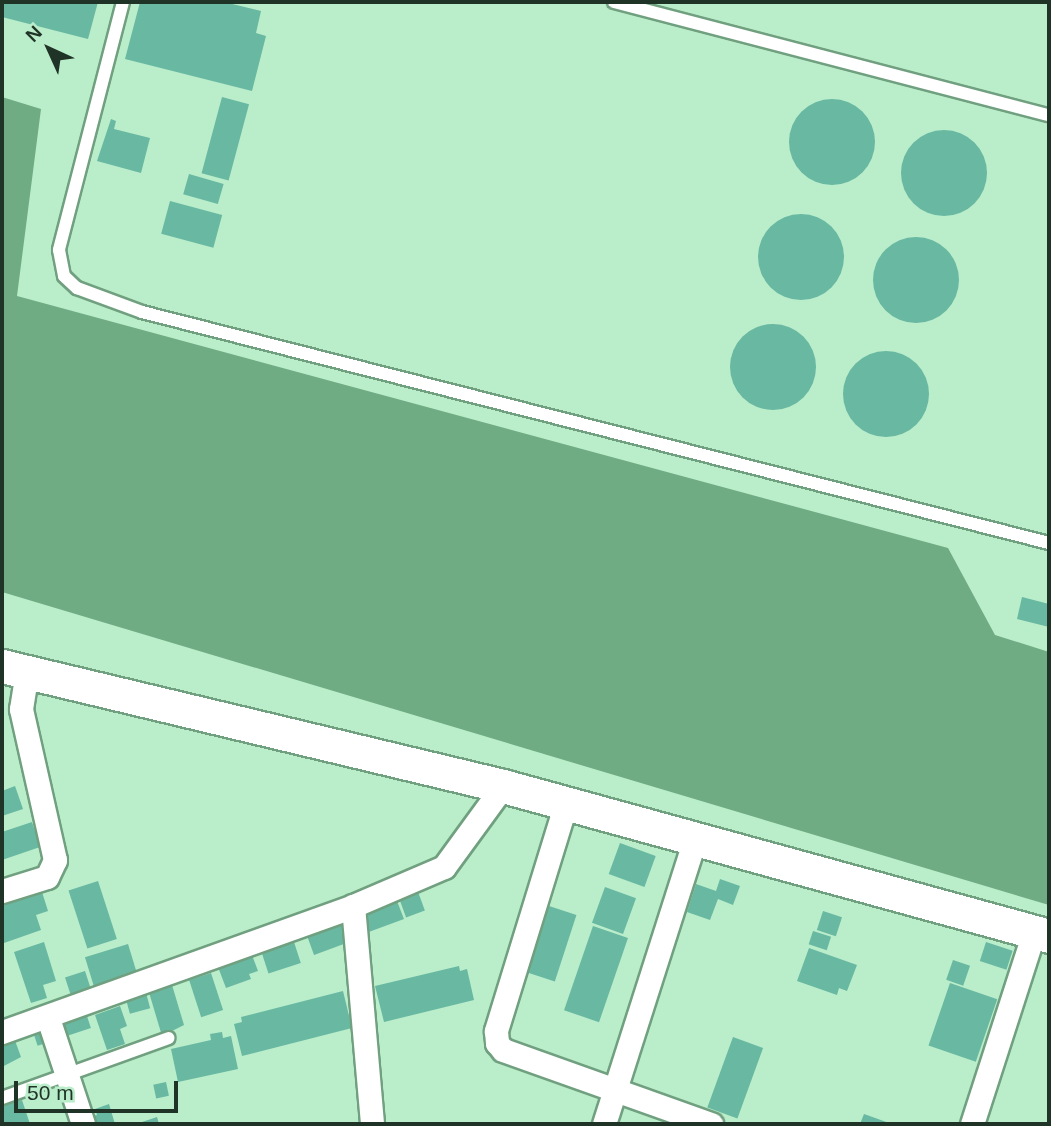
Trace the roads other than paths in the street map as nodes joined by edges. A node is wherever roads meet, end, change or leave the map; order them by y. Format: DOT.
graph roads {
  1 [pos="123,2"];
  2 [pos="614,2"];
  3 [pos="1049,115"];
  4 [pos="1049,543"];
  5 [pos="14,669"];
  6 [pos="503,786"];
  7 [pos="566,803"];
  8 [pos="695,839"];
  9 [pos="2,891"];
  10 [pos="354,906"];
  11 [pos="1042,934"];
  12 [pos="48,1018"];
  13 [pos="2,1032"];
  14 [pos="169,1038"];
  15 [pos="66,1075"];
  16 [pos="615,1092"];
  17 [pos="2,1098"];
  18 [pos="83,1124"];
  19 [pos="372,1124"];
  20 [pos="604,1124"];
  21 [pos="711,1124"];
  22 [pos="972,1124"];
  1 -- 4 [label="lane"];
  2 -- 3 [label="lane"];
  5 -- 6 [label="street"];
  5 -- 9 [label="street"];
  6 -- 7 [label="street"];
  6 -- 10 [label="street"];
  7 -- 8 [label="street"];
  7 -- 16 [label="street"];
  8 -- 11 [label="street"];
  8 -- 16 [label="street"];
  10 -- 12 [label="street"];
  10 -- 19 [label="street"];
  11 -- 22 [label="street"];
  12 -- 13 [label="street"];
  12 -- 15 [label="street"];
  14 -- 15 [label="lane"];
  15 -- 17 [label="lane"];
  15 -- 18 [label="street"];
  16 -- 20 [label="street"];
  16 -- 21 [label="street"];
}
